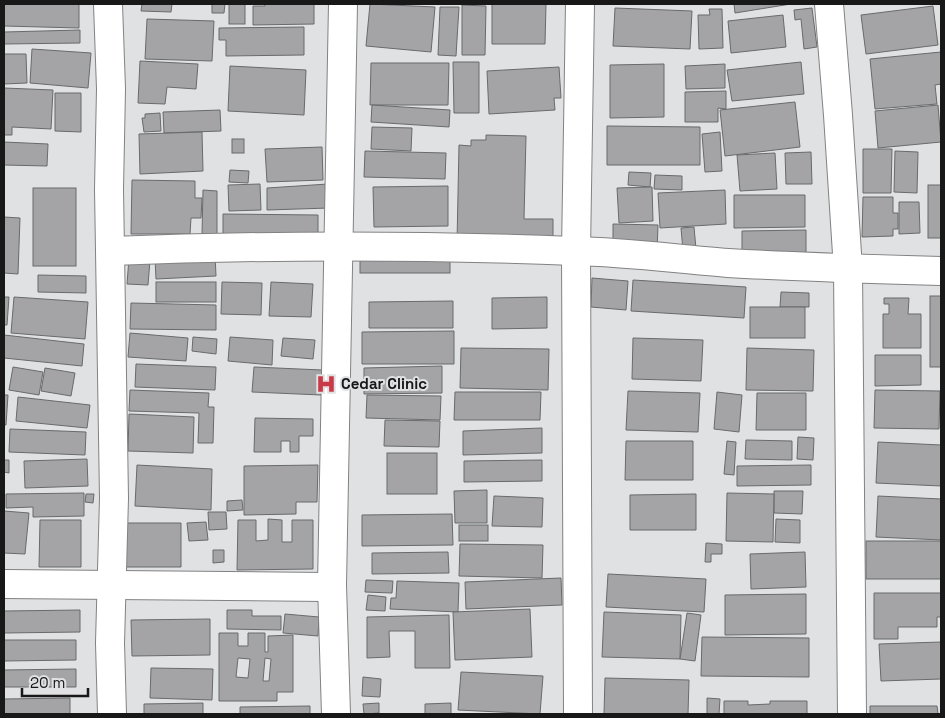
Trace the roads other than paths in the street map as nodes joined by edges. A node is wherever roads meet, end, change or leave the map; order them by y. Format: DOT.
graph roads {
  1 [pos="108,4"];
  2 [pos="343,4"];
  3 [pos="580,4"];
  4 [pos="829,4"];
  5 [pos="339,247"];
  6 [pos="111,251"];
  7 [pos="576,251"];
  8 [pos="848,269"];
  9 [pos="941,271"];
  10 [pos="4,584"];
  11 [pos="111,584"];
  12 [pos="332,585"];
  13 [pos="112,714"];
  14 [pos="336,714"];
  15 [pos="578,714"];
  16 [pos="852,714"];
  1 -- 6 [label="street"];
  2 -- 5 [label="street"];
  3 -- 7 [label="street"];
  4 -- 8 [label="street"];
  5 -- 6 [label="street"];
  5 -- 7 [label="street"];
  5 -- 12 [label="street"];
  6 -- 11 [label="street"];
  7 -- 8 [label="street"];
  7 -- 15 [label="street"];
  8 -- 9 [label="street"];
  8 -- 16 [label="street"];
  10 -- 11 [label="street"];
  11 -- 12 [label="street"];
  11 -- 13 [label="street"];
  12 -- 14 [label="street"];
}
